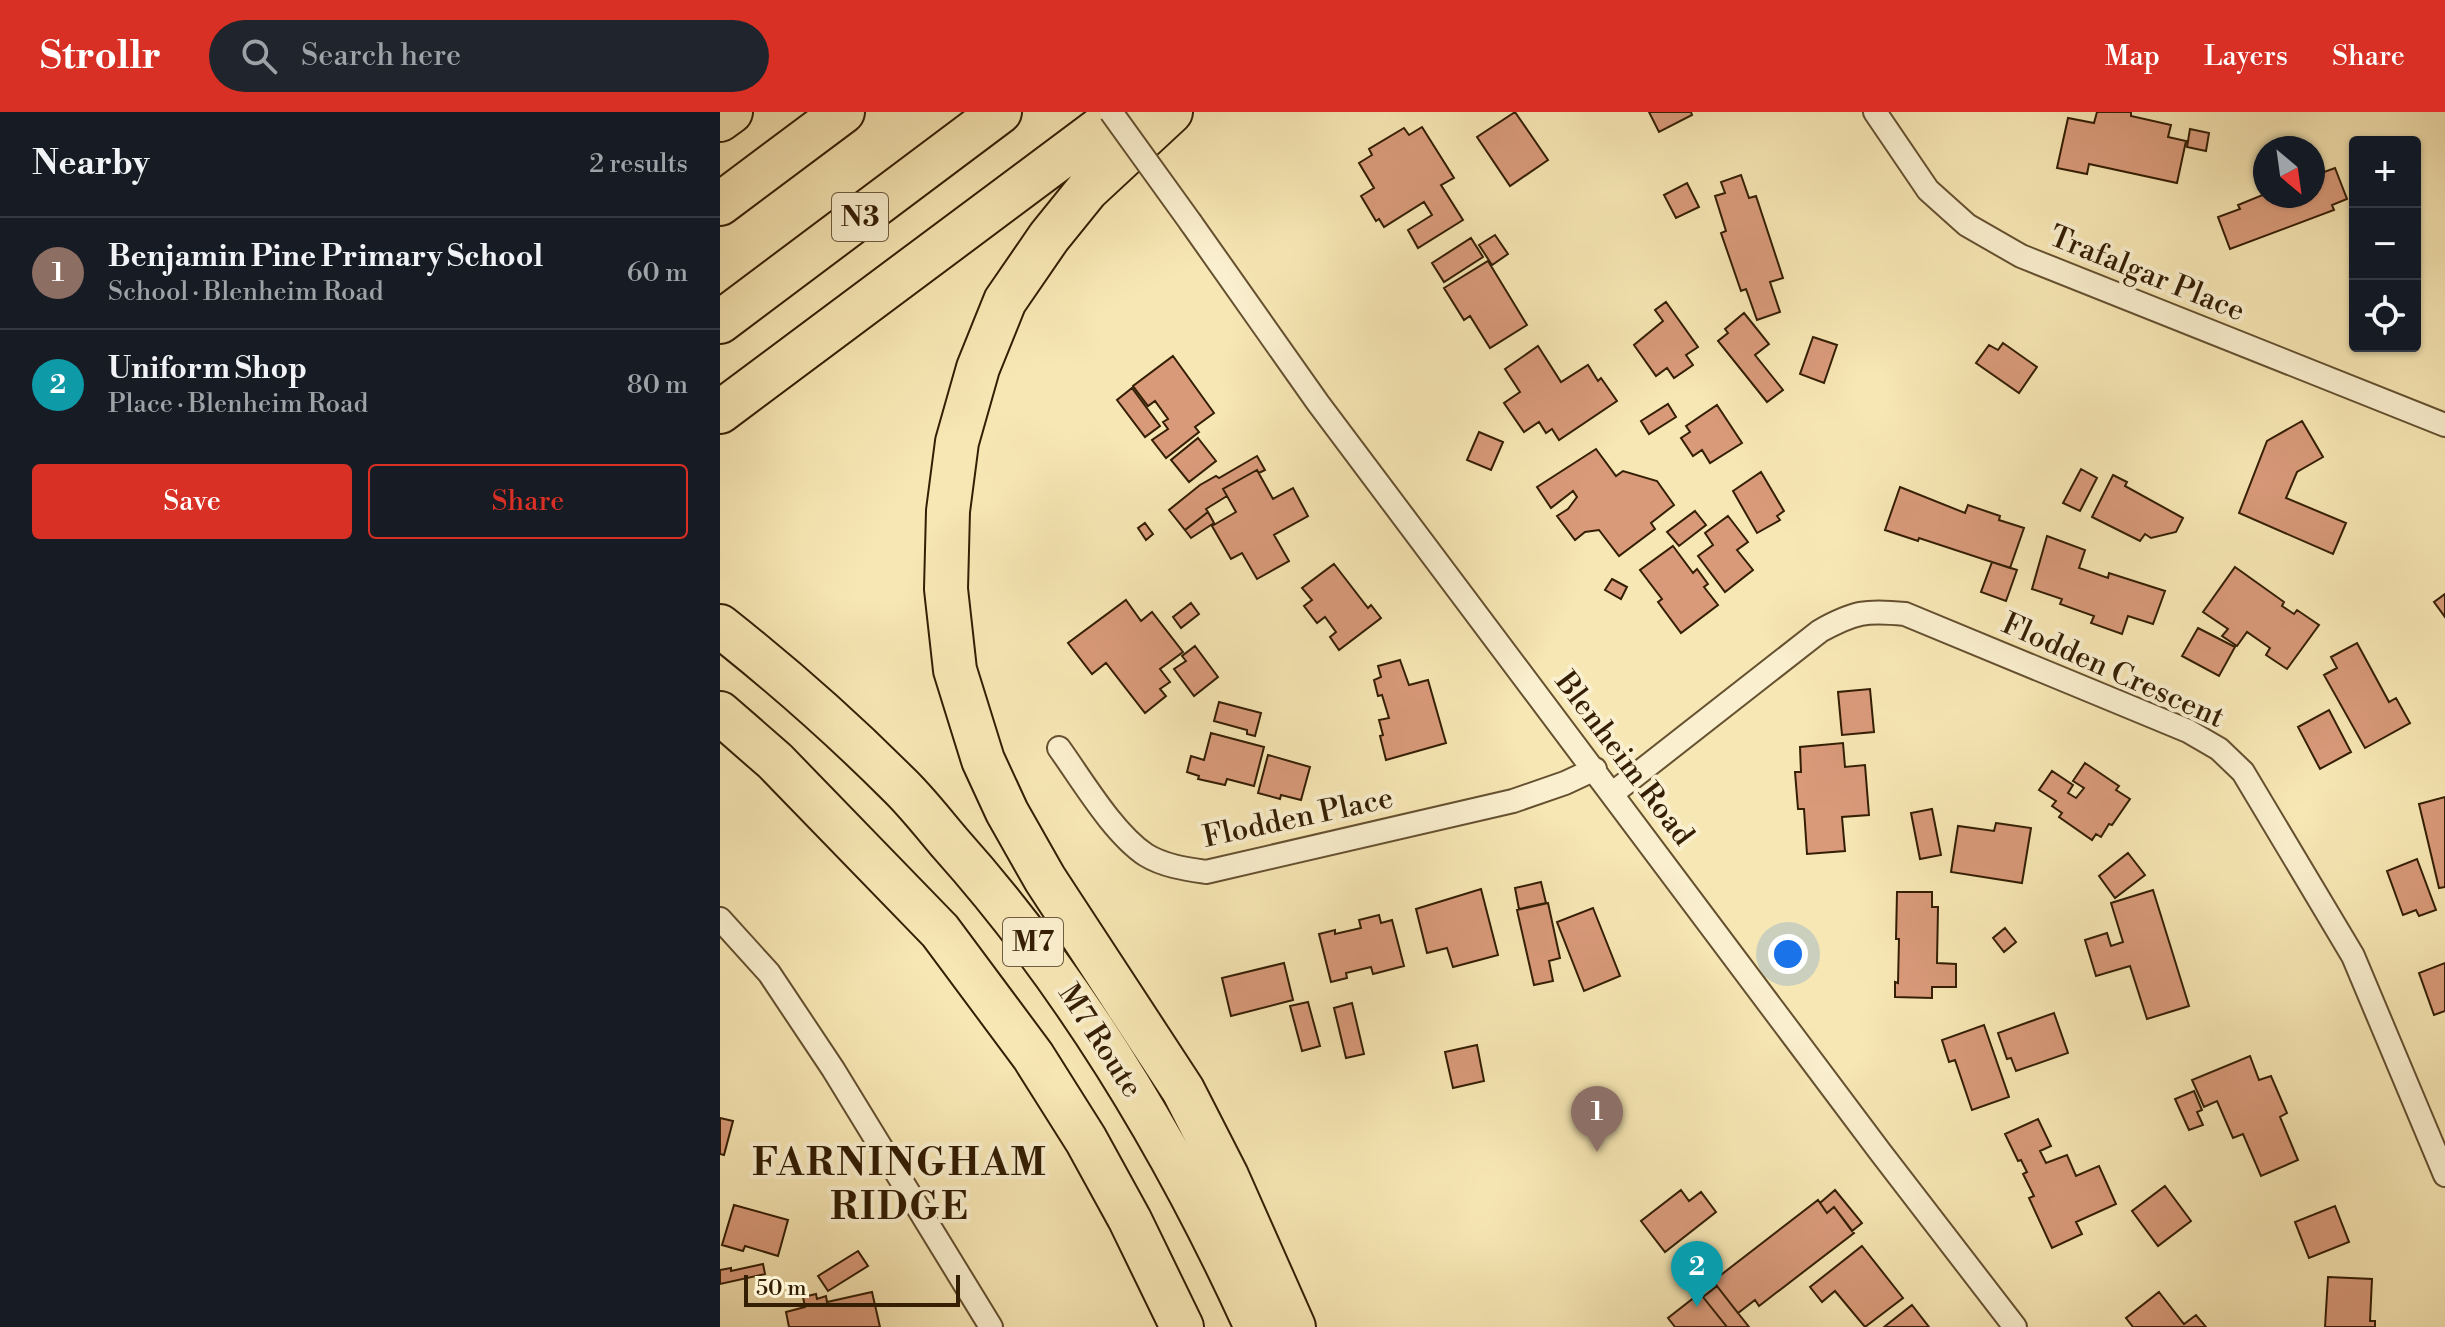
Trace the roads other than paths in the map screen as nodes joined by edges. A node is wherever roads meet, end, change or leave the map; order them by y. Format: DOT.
graph roads {
  1 [pos="731,112"];
  2 [pos="843,112"];
  3 [pos="1000,112"];
  4 [pos="1111,112"];
  5 [pos="1122,112"];
  6 [pos="1171,112"];
  7 [pos="1875,112"];
  8 [pos="720,120"];
  9 [pos="720,204"];
  10 [pos="720,322"];
  11 [pos="720,412"];
  12 [pos="2445,425"];
  13 [pos="720,626"];
  14 [pos="720,713"];
  15 [pos="1059,748"];
  16 [pos="1595,769"];
  17 [pos="1613,793"];
  18 [pos="720,919"];
  19 [pos="2445,1175"];
  20 [pos="991,1327"];
  21 [pos="1182,1327"];
  22 [pos="1256,1327"];
  23 [pos="1294,1327"];
  24 [pos="2015,1327"];
  1 -- 8 [label="highway"];
  2 -- 9 [label="highway"];
  3 -- 10 [label="highway, N3"];
  4 -- 16 [label="street, Blenheim Road, bridge"];
  5 -- 11 [label="highway"];
  6 -- 23 [label="highway"];
  7 -- 12 [label="street, Trafalgar Place"];
  13 -- 22 [label="highway, M7 Route / M7"];
  14 -- 21 [label="highway, M7"];
  15 -- 16 [label="street, Flodden Place"];
  16 -- 17 [label="street, Blenheim Road"];
  17 -- 19 [label="street, Flodden Crescent"];
  17 -- 24 [label="street, Blenheim Road"];
  18 -- 20 [label="street"];
}
